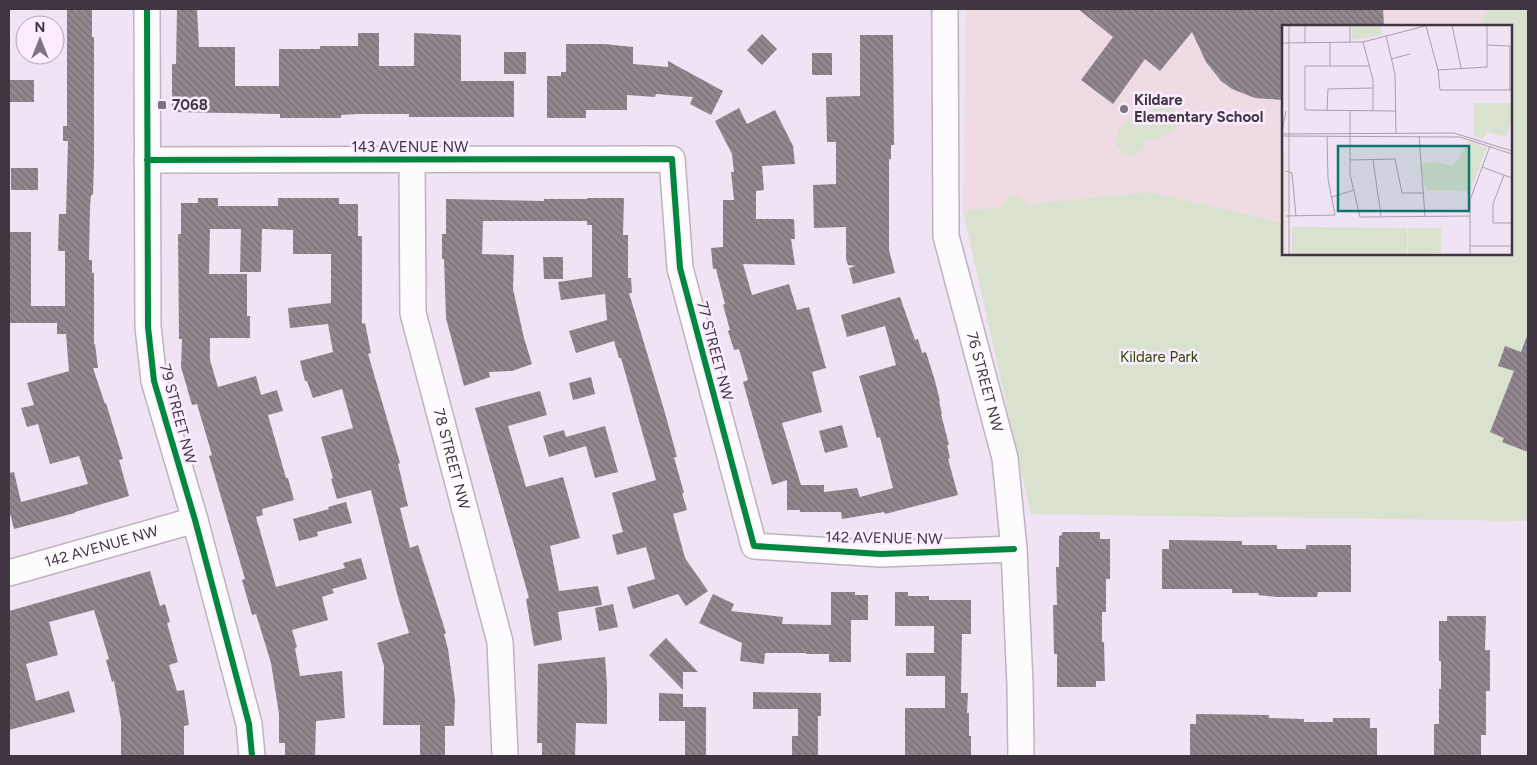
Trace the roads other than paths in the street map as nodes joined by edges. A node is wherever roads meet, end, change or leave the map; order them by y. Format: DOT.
graph roads {
  1 [pos="146,9"];
  2 [pos="945,9"];
  3 [pos="412,159"];
  4 [pos="672,159"];
  5 [pos="147,160"];
  6 [pos="195,520"];
  7 [pos="754,546"];
  8 [pos="1014,549"];
  9 [pos="9,573"];
  10 [pos="252,756"];
  11 [pos="505,756"];
  12 [pos="1021,756"];
  1 -- 5 [label="street, 79 STREET NW"];
  2 -- 8 [label="street, 76 STREET NW"];
  3 -- 4 [label="street, 143 AVENUE NW"];
  3 -- 5 [label="street, 143 AVENUE NW"];
  3 -- 11 [label="street, 78 STREET NW"];
  4 -- 7 [label="street, 77 STREET NW"];
  5 -- 6 [label="street, 79 STREET NW"];
  6 -- 9 [label="street, 142 AVENUE NW"];
  6 -- 10 [label="street, 79 STREET NW"];
  7 -- 8 [label="street, 142 AVENUE NW"];
  8 -- 12 [label="street, 76 STREET NW"];
}
